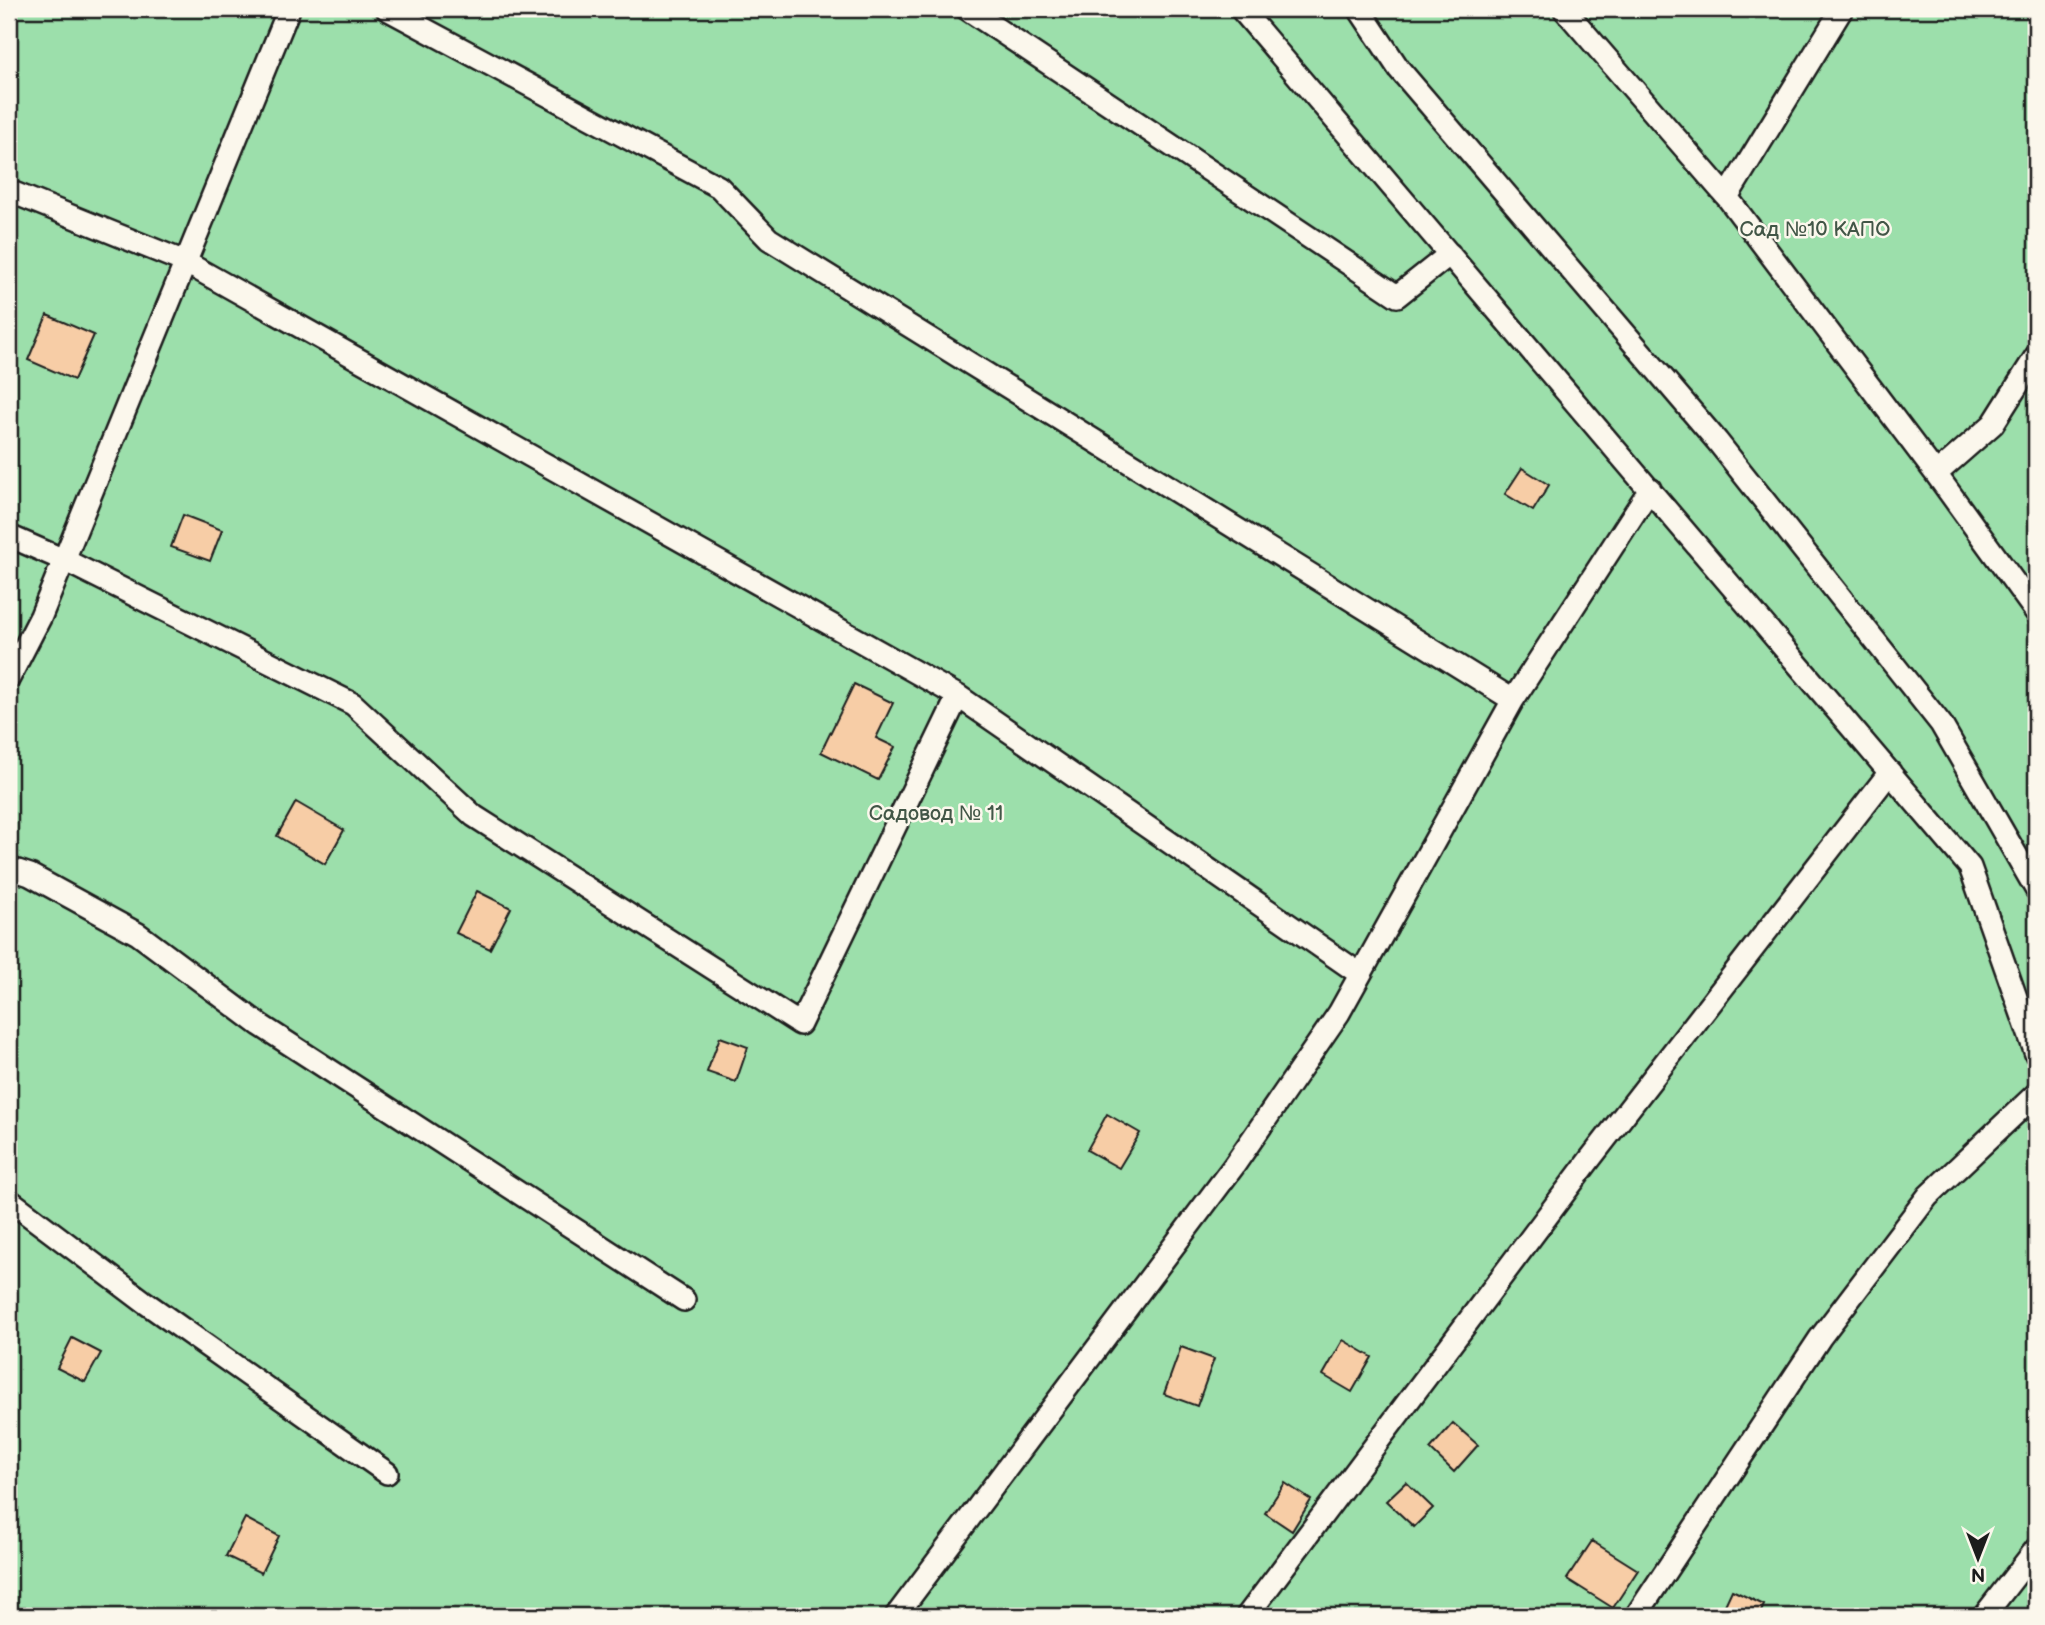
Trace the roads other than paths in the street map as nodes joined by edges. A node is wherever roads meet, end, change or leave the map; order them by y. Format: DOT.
graph roads {
  1 [pos="289,9"];
  2 [pos="387,9"];
  3 [pos="967,9"];
  4 [pos="1241,9"];
  5 [pos="1359,9"];
  6 [pos="1564,9"];
  7 [pos="1842,9"];
  8 [pos="9,191"];
  9 [pos="1727,197"];
  10 [pos="1450,254"];
  11 [pos="185,262"];
  12 [pos="2036,356"];
  13 [pos="1936,474"];
  14 [pos="1650,489"];
  15 [pos="9,536"];
  16 [pos="64,560"];
  17 [pos="2036,612"];
  18 [pos="9,678"];
  19 [pos="958,696"];
  20 [pos="1513,700"];
  21 [pos="1890,772"];
  22 [pos="9,868"];
  23 [pos="2036,889"];
  24 [pos="1360,974"];
  25 [pos="2036,1054"];
  26 [pos="2036,1094"];
  27 [pos="9,1200"];
  28 [pos="684,1300"];
  29 [pos="387,1473"];
  30 [pos="2036,1549"];
  31 [pos="896,1616"];
  32 [pos="1247,1616"];
  33 [pos="1636,1616"];
  34 [pos="1984,1616"];
  1 -- 11 [label="lane"];
  2 -- 20 [label="lane"];
  3 -- 10 [label="lane"];
  4 -- 10 [label="lane"];
  5 -- 23 [label="lane"];
  6 -- 9 [label="lane"];
  7 -- 9 [label="lane"];
  8 -- 11 [label="lane"];
  9 -- 13 [label="lane"];
  10 -- 14 [label="lane"];
  11 -- 16 [label="lane"];
  11 -- 19 [label="lane"];
  12 -- 13 [label="lane"];
  13 -- 17 [label="lane"];
  14 -- 20 [label="lane"];
  14 -- 21 [label="lane"];
  15 -- 16 [label="lane"];
  16 -- 18 [label="lane"];
  16 -- 19 [label="lane"];
  19 -- 24 [label="lane"];
  20 -- 24 [label="lane"];
  21 -- 25 [label="lane"];
  21 -- 32 [label="lane"];
  22 -- 28 [label="lane"];
  24 -- 31 [label="lane"];
  26 -- 33 [label="lane"];
  27 -- 29 [label="lane"];
  30 -- 34 [label="lane"];
}
